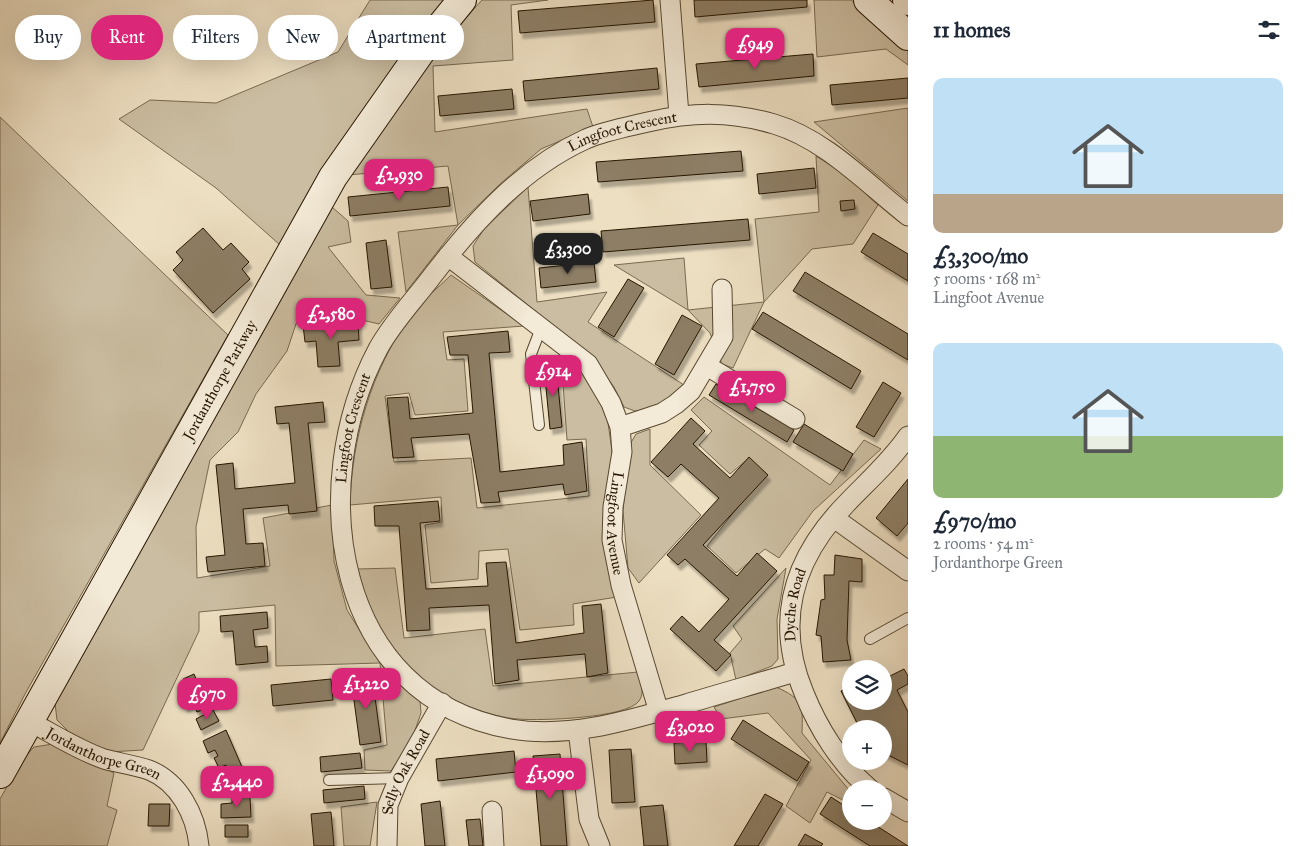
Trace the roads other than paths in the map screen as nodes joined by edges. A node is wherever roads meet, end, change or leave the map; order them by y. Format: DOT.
graph roads {
  1 [pos="462,0"];
  2 [pos="670,0"];
  3 [pos="868,0"];
  4 [pos="908,36"];
  5 [pos="679,115"];
  6 [pos="908,216"];
  7 [pos="448,256"];
  8 [pos="722,289"];
  9 [pos="541,328"];
  10 [pos="707,366"];
  11 [pos="795,419"];
  12 [pos="539,425"];
  13 [pos="620,427"];
  14 [pos="908,436"];
  15 [pos="834,518"];
  16 [pos="908,571"];
  17 [pos="908,618"];
  18 [pos="870,639"];
  19 [pos="795,672"];
  20 [pos="442,703"];
  21 [pos="659,712"];
  22 [pos="29,721"];
  23 [pos="578,730"];
  24 [pos="0,774"];
  25 [pos="399,778"];
  26 [pos="329,780"];
  27 [pos="859,780"];
  28 [pos="892,803"];
  29 [pos="492,811"];
  30 [pos="908,812"];
  31 [pos="198,846"];
  32 [pos="387,846"];
  33 [pos="494,846"];
  34 [pos="600,846"];
  1 -- 22 [label="main road, Jordanthorpe Parkway"];
  2 -- 5 [label="street"];
  3 -- 4 [label="main road"];
  5 -- 6 [label="street, Lingfoot Crescent"];
  5 -- 7 [label="street, Lingfoot Crescent"];
  7 -- 9 [label="street, Lingfoot Avenue"];
  7 -- 20 [label="street, Lingfoot Crescent"];
  8 -- 10 [label="street"];
  9 -- 12 [label="lane"];
  9 -- 13 [label="street, Lingfoot Avenue"];
  10 -- 11 [label="street"];
  10 -- 13 [label="street"];
  13 -- 21 [label="street, Lingfoot Avenue"];
  14 -- 15 [label="street, Dyche Road"];
  15 -- 16 [label="street"];
  15 -- 19 [label="street, Dyche Road"];
  17 -- 18 [label="lane"];
  19 -- 21 [label="street, Lingfoot Crescent"];
  19 -- 27 [label="street, Dyche Road"];
  20 -- 23 [label="street, Lingfoot Crescent"];
  20 -- 25 [label="street, Selly Oak Road"];
  21 -- 23 [label="street, Lingfoot Crescent"];
  22 -- 24 [label="main road, Jordanthorpe Parkway"];
  22 -- 31 [label="street, Jordanthorpe Green"];
  23 -- 34 [label="street"];
  25 -- 26 [label="lane"];
  25 -- 32 [label="street, Selly Oak Road"];
  28 -- 30 [label="street"];
  29 -- 33 [label="street"];
}
